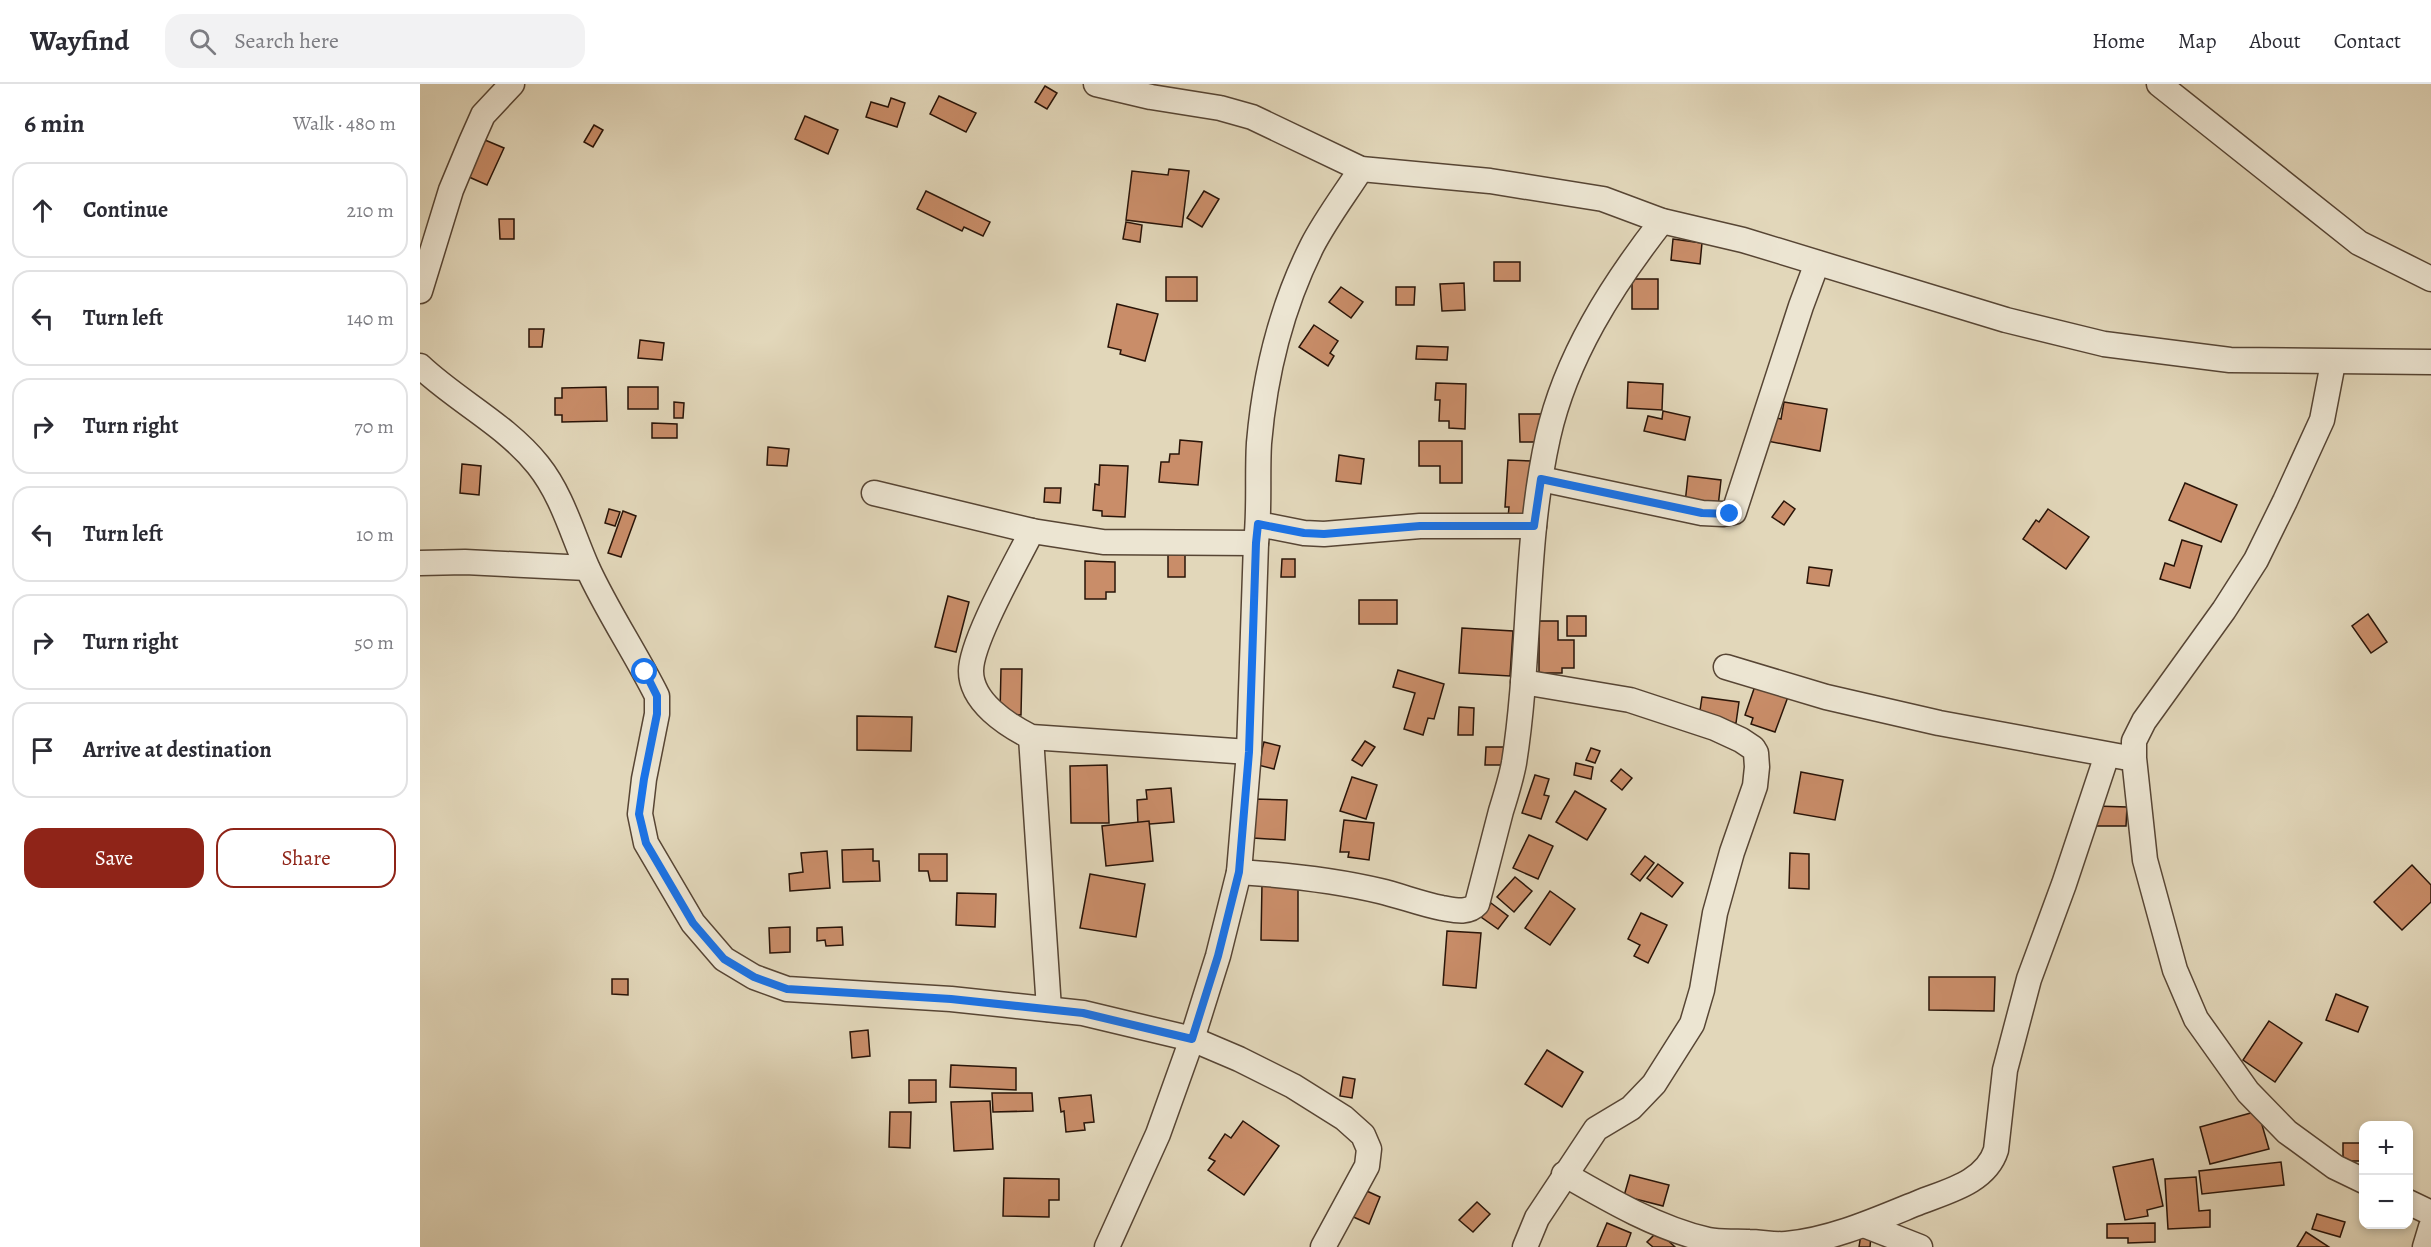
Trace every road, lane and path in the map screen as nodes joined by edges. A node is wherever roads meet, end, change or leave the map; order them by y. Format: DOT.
graph roads {
  1 [pos="512,84"];
  2 [pos="1096,84"];
  3 [pos="2159,84"];
  4 [pos="1361,169"];
  5 [pos="1662,221"];
  6 [pos="1817,263"];
  7 [pos="2431,279"];
  8 [pos="420,291"];
  9 [pos="2431,362"];
  10 [pos="2333,363"];
  11 [pos="420,366"];
  12 [pos="1541,479"];
  13 [pos="874,493"];
  14 [pos="1534,526"];
  15 [pos="1032,531"];
  16 [pos="1257,534"];
  17 [pos="420,563"];
  18 [pos="587,568"];
  19 [pos="1726,667"];
  20 [pos="1523,682"];
  21 [pos="1031,737"];
  22 [pos="1249,752"];
  23 [pos="2107,755"];
  24 [pos="2134,758"];
  25 [pos="1239,872"];
  26 [pos="1049,1009"];
  27 [pos="1192,1039"];
  28 [pos="1564,1174"];
  29 [pos="2359,1179"];
  30 [pos="2413,1204"];
  31 [pos="2431,1213"];
  32 [pos="1864,1225"];
  33 [pos="2431,1227"];
  34 [pos="1107,1247"];
  35 [pos="1323,1247"];
  36 [pos="1525,1247"];
  37 [pos="1920,1247"];
  38 [pos="2425,1247"];
  1 -- 8 [label="street"];
  2 -- 4 [label="street"];
  3 -- 7 [label="street"];
  4 -- 5 [label="street"];
  4 -- 16 [label="street"];
  5 -- 6 [label="street"];
  5 -- 12 [label="street"];
  6 -- 10 [label="street"];
  6 -- 12 [label="street"];
  9 -- 10 [label="street"];
  10 -- 24 [label="street"];
  11 -- 18 [label="street"];
  12 -- 14 [label="street"];
  13 -- 15 [label="street"];
  14 -- 16 [label="street"];
  14 -- 20 [label="street"];
  15 -- 16 [label="street"];
  15 -- 21 [label="street"];
  16 -- 22 [label="street"];
  17 -- 18 [label="street"];
  18 -- 26 [label="street"];
  19 -- 23 [label="street"];
  20 -- 25 [label="street"];
  20 -- 28 [label="street"];
  21 -- 22 [label="street"];
  21 -- 26 [label="street"];
  22 -- 25 [label="street"];
  23 -- 24 [label="street"];
  23 -- 32 [label="street"];
  24 -- 29 [label="street"];
  25 -- 27 [label="street"];
  26 -- 27 [label="street"];
  27 -- 34 [label="street"];
  27 -- 35 [label="street"];
  28 -- 32 [label="street"];
  28 -- 36 [label="street"];
  30 -- 31 [label="street"];
  32 -- 37 [label="street"];
  33 -- 38 [label="street"];
}
